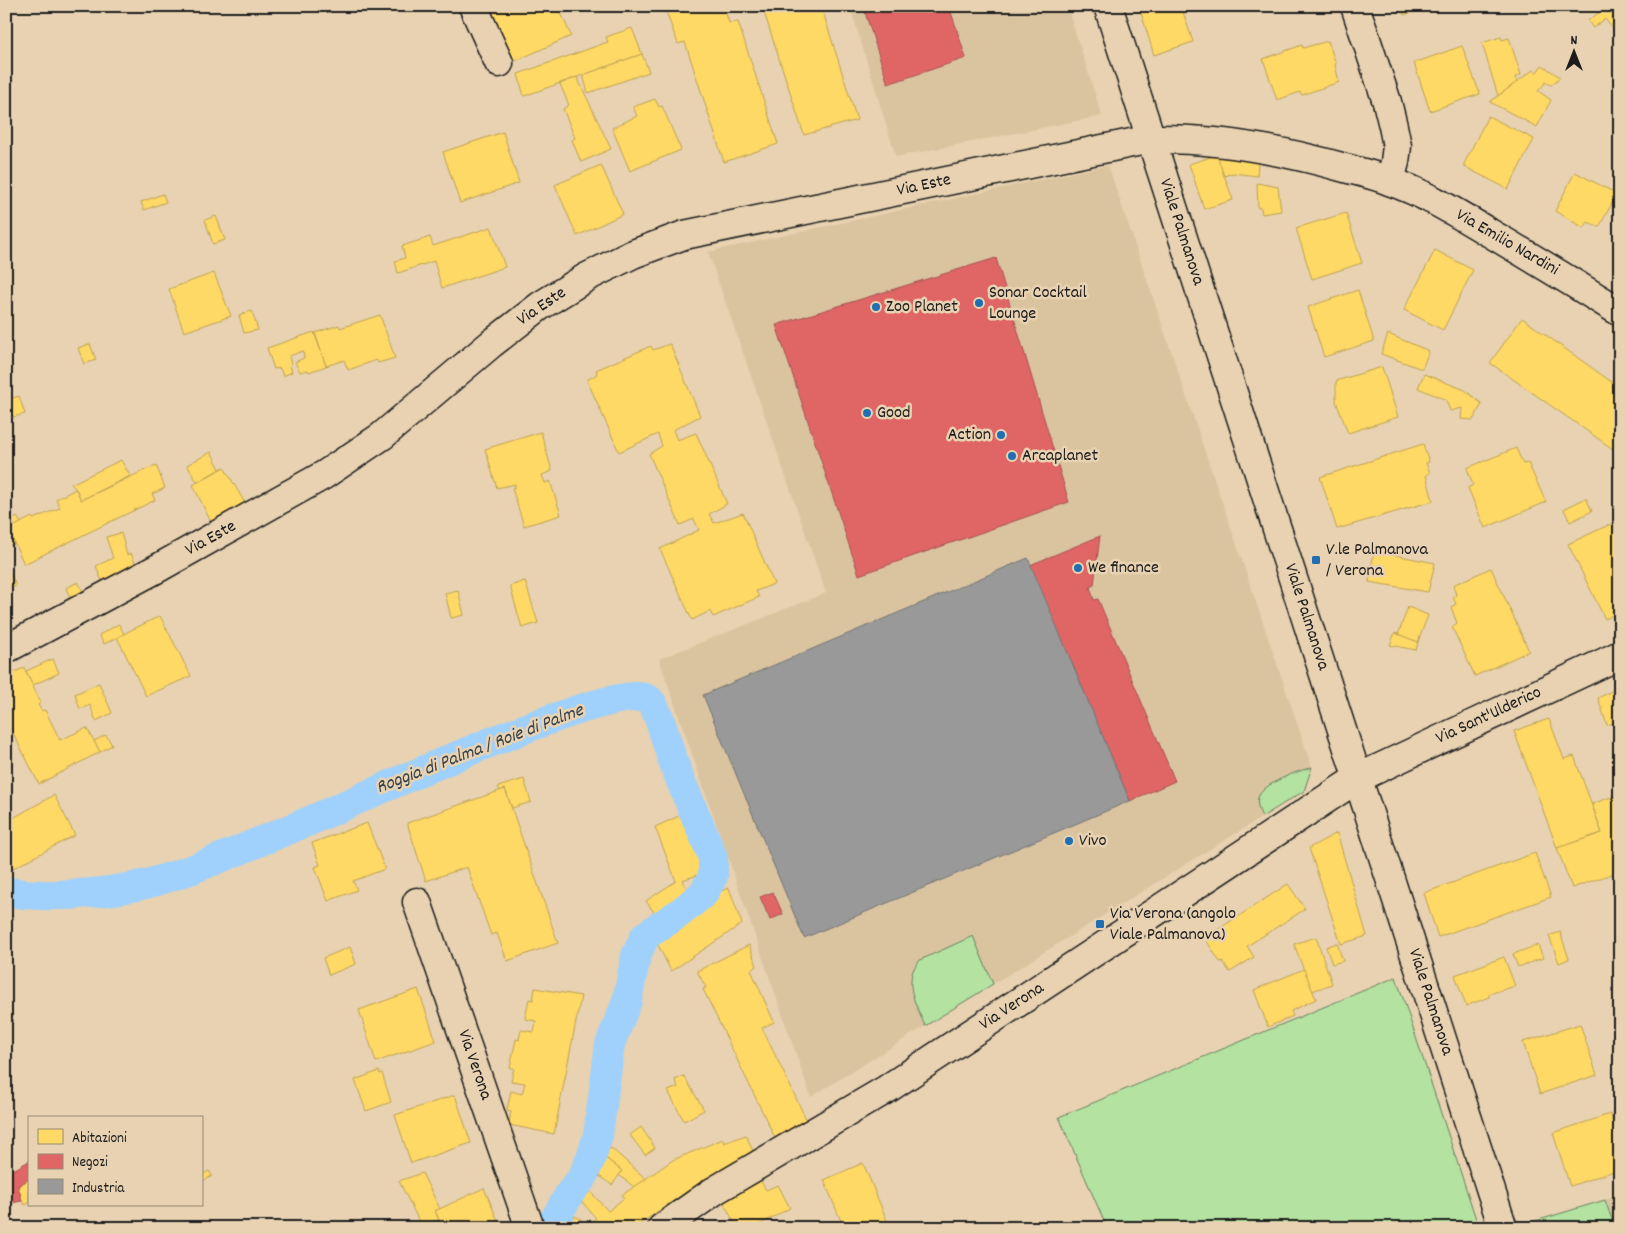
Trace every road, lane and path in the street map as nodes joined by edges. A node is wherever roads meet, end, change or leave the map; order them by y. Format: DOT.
graph roads {
  1 [pos="473,6"];
  2 [pos="1108,6"];
  3 [pos="1355,6"];
  4 [pos="499,64"];
  5 [pos="1151,139"];
  6 [pos="1390,181"];
  7 [pos="1620,312"];
  8 [pos="6,649"];
  9 [pos="1620,654"];
  10 [pos="1358,778"];
  11 [pos="417,902"];
  12 [pos="530,1228"];
  13 [pos="662,1228"];
  14 [pos="1503,1228"];
  1 -- 4 [label="street"];
  2 -- 5 [label="street, Viale Palmanova"];
  3 -- 6 [label="street"];
  5 -- 6 [label="street, Via Emilio Nardini"];
  5 -- 8 [label="street, Via Este"];
  5 -- 10 [label="street, Viale Palmanova"];
  6 -- 7 [label="street, Via Emilio Nardini"];
  9 -- 10 [label="street, Via Sant'Ulderico"];
  10 -- 13 [label="street, Via Verona"];
  10 -- 14 [label="street, Viale Palmanova"];
  11 -- 12 [label="street, Via Verona"];
}
